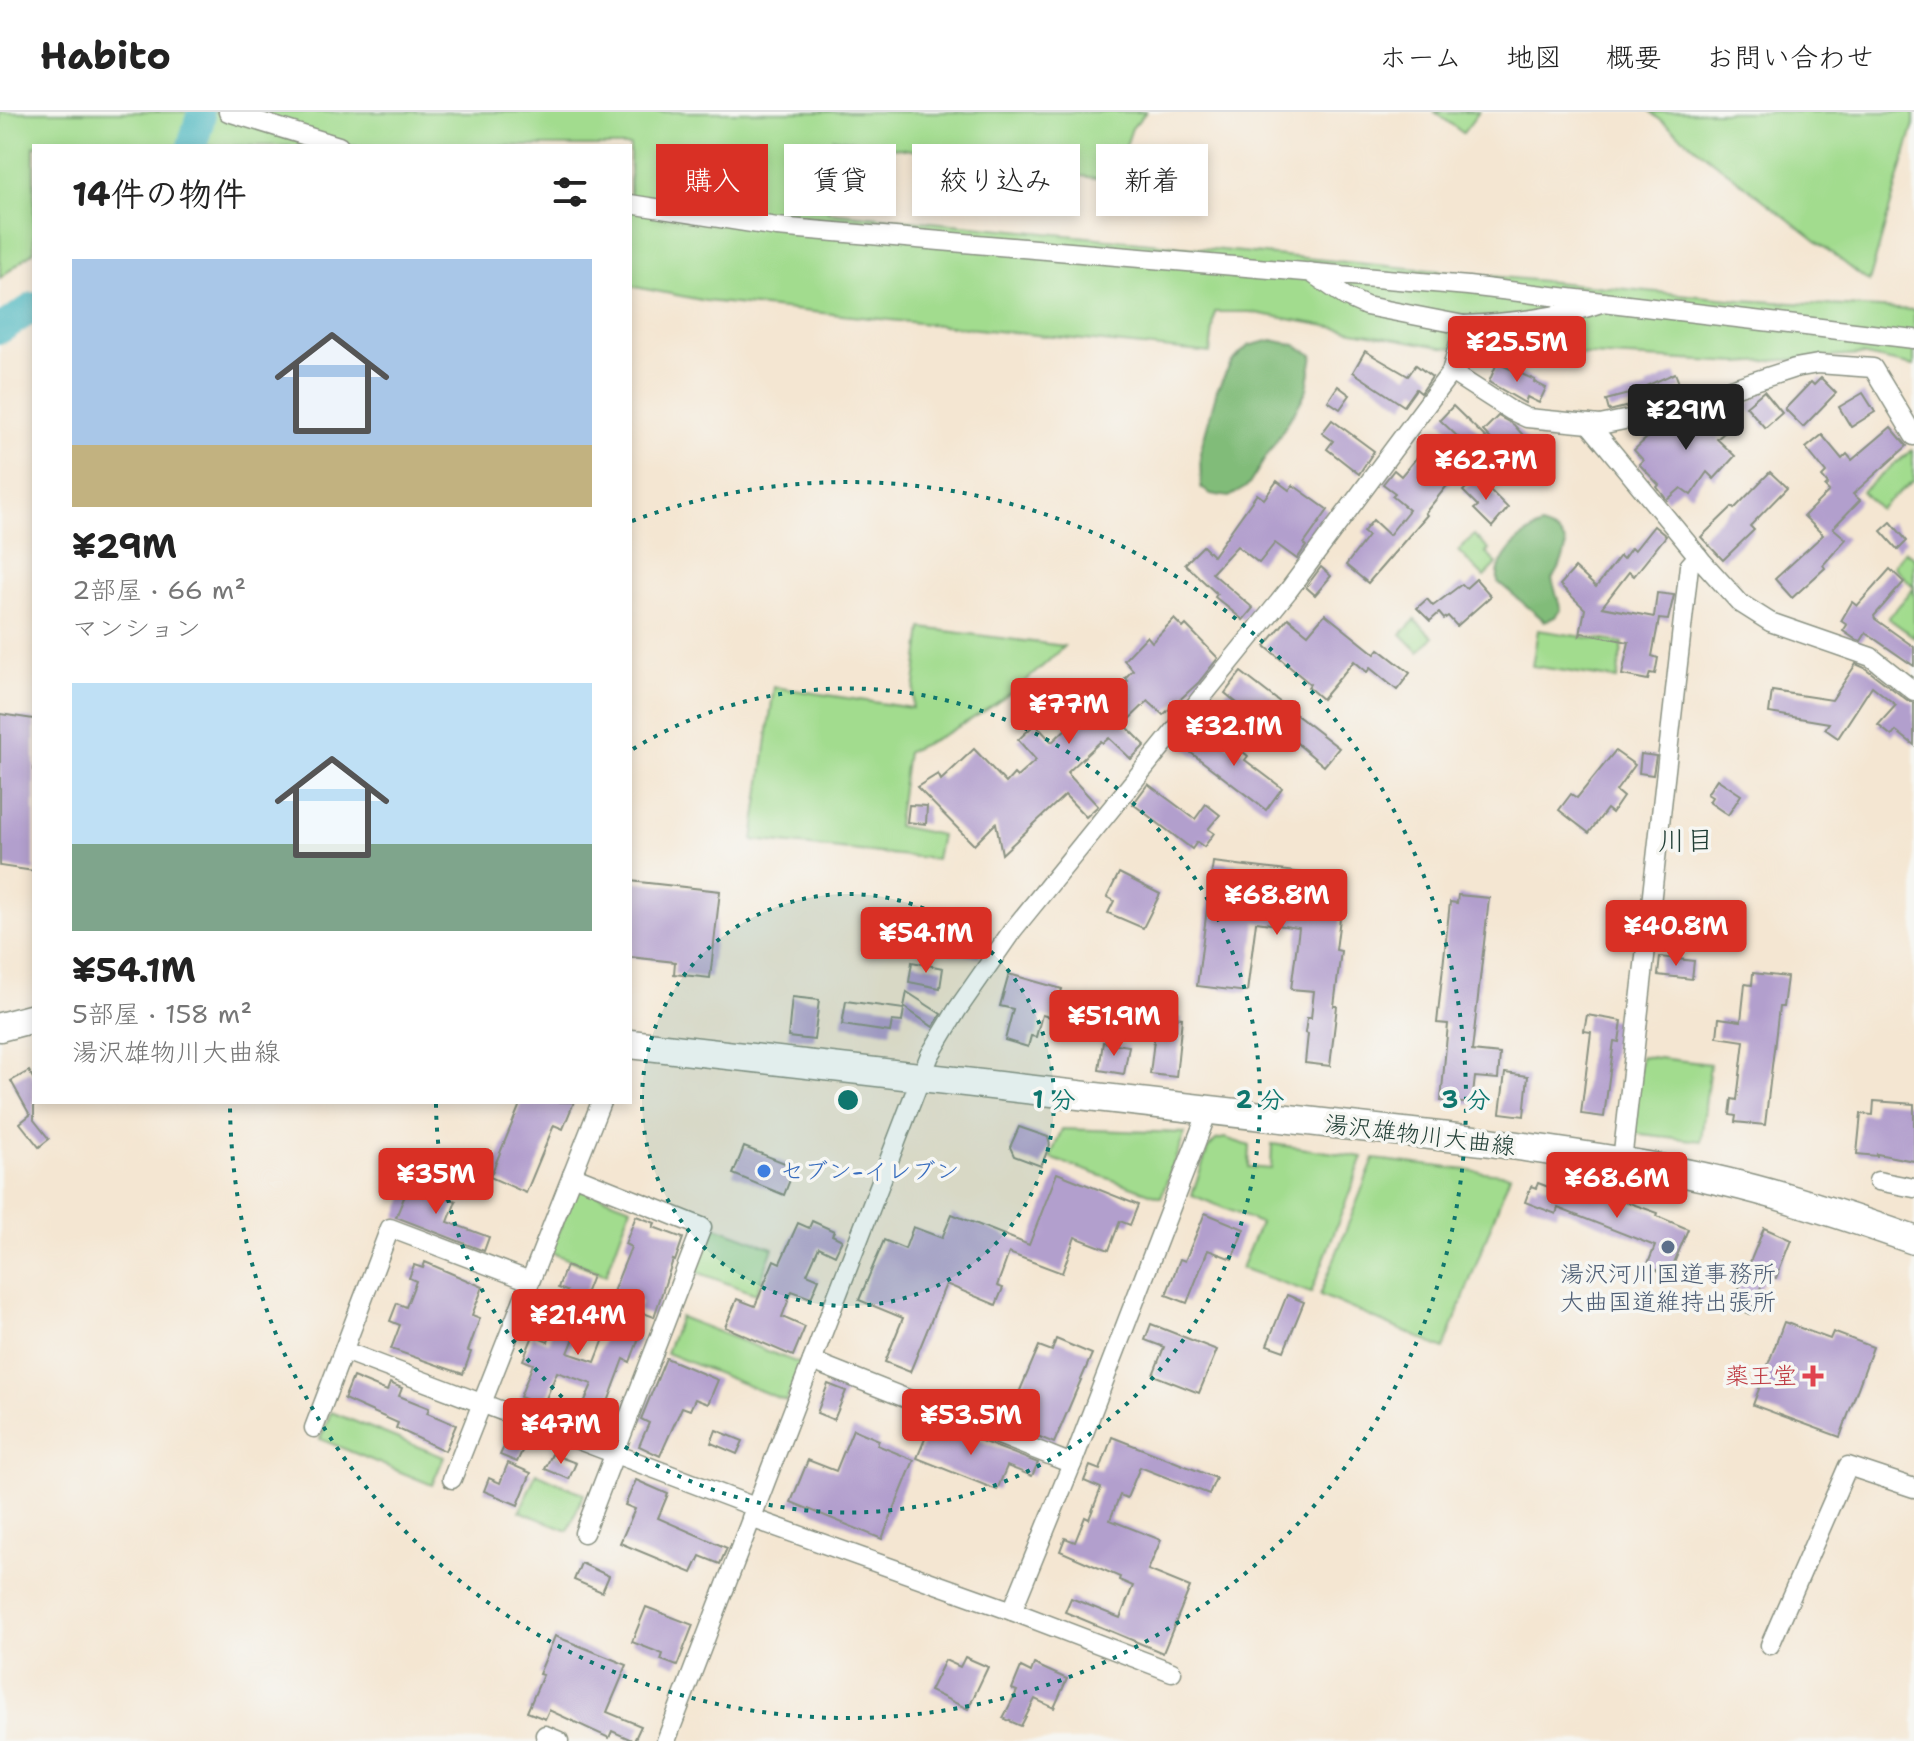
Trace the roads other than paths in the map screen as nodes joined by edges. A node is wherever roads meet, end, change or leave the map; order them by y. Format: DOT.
graph roads {
  1 [pos="228,112"];
  2 [pos="332,144"];
  3 [pos="632,204"];
  4 [pos="1310,272"];
  5 [pos="1604,302"];
  6 [pos="1464,325"];
  7 [pos="1914,339"];
  8 [pos="1451,372"];
  9 [pos="1589,424"];
  10 [pos="1914,436"];
  11 [pos="1698,556"];
  12 [pos="1914,691"];
  13 [pos="32,1019"];
  14 [pos="0,1027"];
  15 [pos="632,1044"];
  16 [pos="921,1077"];
  17 [pos="600,1104"];
  18 [pos="1208,1111"];
  19 [pos="1622,1161"];
  20 [pos="572,1175"];
  21 [pos="1878,1181"];
  22 [pos="1914,1188"];
  23 [pos="1914,1240"];
  24 [pos="530,1281"];
  25 [pos="344,1351"];
  26 [pos="812,1361"];
  27 [pos="482,1403"];
  28 [pos="314,1428"];
  29 [pos="615,1454"];
  30 [pos="1072,1464"];
  31 [pos="452,1479"];
  32 [pos="1914,1488"];
  33 [pos="753,1513"];
  34 [pos="584,1533"];
  35 [pos="1012,1611"];
  36 [pos="1770,1645"];
  37 [pos="1172,1672"];
  38 [pos="666,1741"];
  1 -- 2 [label="street"];
  3 -- 4 [label="street"];
  4 -- 5 [label="street"];
  4 -- 6 [label="street"];
  5 -- 6 [label="street"];
  5 -- 7 [label="street"];
  6 -- 8 [label="street"];
  8 -- 9 [label="street"];
  8 -- 16 [label="street"];
  9 -- 10 [label="street"];
  9 -- 11 [label="street"];
  11 -- 12 [label="street"];
  11 -- 19 [label="street"];
  13 -- 14 [label="main road"];
  15 -- 16 [label="main road, 湯沢雄物川大曲線"];
  16 -- 18 [label="main road, 湯沢雄物川大曲線"];
  16 -- 26 [label="street"];
  17 -- 20 [label="street"];
  18 -- 19 [label="main road, 湯沢雄物川大曲線"];
  18 -- 30 [label="street"];
  19 -- 23 [label="main road, 湯沢雄物川大曲線"];
  20 -- 24 [label="street"];
  20 -- 29 [label="street"];
  21 -- 22 [label="street"];
  24 -- 25 [label="street"];
  24 -- 27 [label="street"];
  25 -- 27 [label="street"];
  25 -- 28 [label="street"];
  26 -- 30 [label="street"];
  26 -- 33 [label="street"];
  27 -- 29 [label="street"];
  27 -- 31 [label="street"];
  29 -- 33 [label="street"];
  29 -- 34 [label="street"];
  30 -- 35 [label="street"];
  32 -- 36 [label="street"];
  33 -- 35 [label="street"];
  33 -- 38 [label="street"];
  35 -- 37 [label="street"];
}
